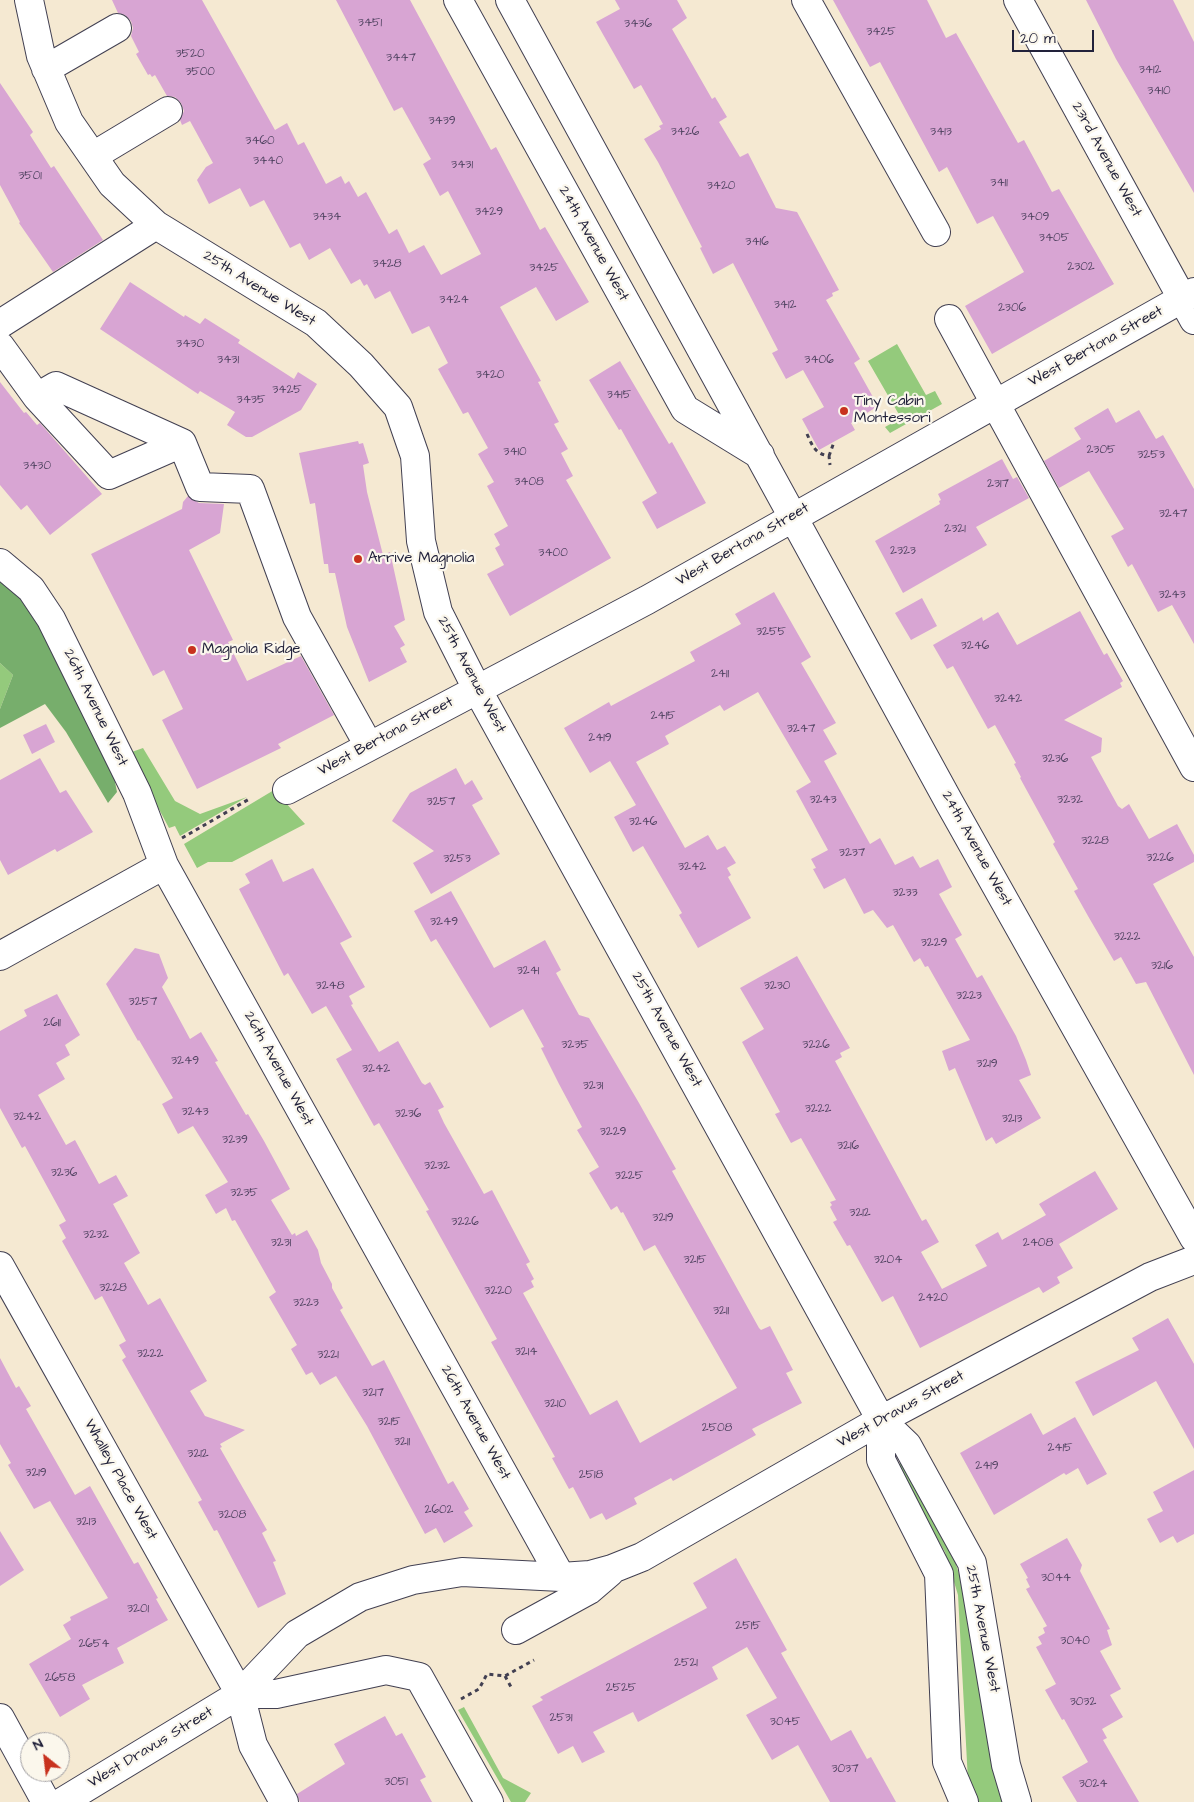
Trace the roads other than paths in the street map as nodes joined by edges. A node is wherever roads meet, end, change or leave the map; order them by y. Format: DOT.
graph roads {
  1 [pos="29,0"];
  2 [pos="458,0"];
  3 [pos="510,0"];
  4 [pos="806,0"];
  5 [pos="1018,0"];
  6 [pos="117,28"];
  7 [pos="46,69"];
  8 [pos="168,110"];
  9 [pos="93,156"];
  10 [pos="156,225"];
  11 [pos="936,232"];
  12 [pos="1190,304"];
  13 [pos="949,319"];
  14 [pos="0,324"];
  15 [pos="0,346"];
  16 [pos="37,397"];
  17 [pos="995,402"];
  18 [pos="182,443"];
  19 [pos="762,457"];
  20 [pos="794,516"];
  21 [pos="0,563"];
  22 [pos="477,689"];
  23 [pos="369,746"];
  24 [pos="1194,767"];
  25 [pos="287,790"];
  26 [pos="164,865"];
  27 [pos="0,956"];
  28 [pos="1194,1238"];
  29 [pos="1194,1260"];
  30 [pos="0,1266"];
  31 [pos="881,1420"];
  32 [pos="612,1570"];
  33 [pos="561,1577"];
  34 [pos="516,1630"];
  35 [pos="240,1694"];
  36 [pos="0,1718"];
  37 [pos="46,1802"];
  38 [pos="62,1802"];
  39 [pos="284,1802"];
  40 [pos="489,1802"];
  41 [pos="964,1802"];
  42 [pos="1017,1802"];
  1 -- 7 [label="street, 25th Avenue West"];
  2 -- 19 [label="street, 24th Avenue West"];
  3 -- 19 [label="street, 24th Avenue West"];
  4 -- 11 [label="street"];
  5 -- 12 [label="street, 23rd Avenue West"];
  6 -- 7 [label="street"];
  7 -- 9 [label="street, 25th Avenue West"];
  8 -- 9 [label="street"];
  9 -- 10 [label="street, 25th Avenue West"];
  10 -- 14 [label="street"];
  10 -- 22 [label="street, 25th Avenue West"];
  12 -- 17 [label="street, West Bertona Street"];
  13 -- 17 [label="street"];
  15 -- 16 [label="street"];
  16 -- 18 [label="street"];
  16 -- 18 [label="street"];
  17 -- 20 [label="street, West Bertona Street"];
  17 -- 24 [label="street"];
  18 -- 23 [label="street"];
  19 -- 20 [label="street, 24th Avenue West"];
  20 -- 22 [label="street, West Bertona Street"];
  20 -- 28 [label="street, 24th Avenue West"];
  21 -- 26 [label="street, 26th Avenue West"];
  22 -- 23 [label="street, West Bertona Street"];
  22 -- 31 [label="street, 25th Avenue West"];
  23 -- 25 [label="street, West Bertona Street"];
  26 -- 27 [label="street"];
  26 -- 33 [label="street, 26th Avenue West"];
  29 -- 31 [label="street, West Dravus Street"];
  30 -- 35 [label="street, Whalley Place West"];
  31 -- 32 [label="street, West Dravus Street"];
  31 -- 41 [label="street, 25th Avenue West"];
  31 -- 42 [label="street, 25th Avenue West"];
  32 -- 33 [label="street, West Dravus Street"];
  32 -- 34 [label="street, West Dravus Street"];
  33 -- 35 [label="street, West Dravus Street"];
  35 -- 38 [label="street, West Dravus Street"];
  35 -- 39 [label="street, Whalley Place West"];
  35 -- 40 [label="street"];
  36 -- 37 [label="street"];
}
